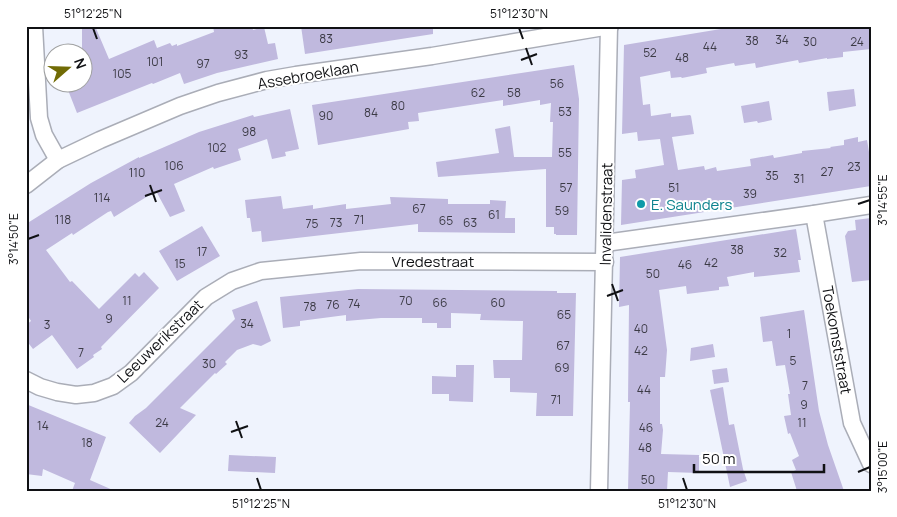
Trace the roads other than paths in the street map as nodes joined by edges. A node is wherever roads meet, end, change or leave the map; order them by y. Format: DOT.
graph roads {
  1 [pos="34,26"];
  2 [pos="610,26"];
  3 [pos="58,160"];
  4 [pos="26,185"];
  5 [pos="871,205"];
  6 [pos="814,214"];
  7 [pos="605,243"];
  8 [pos="605,262"];
  9 [pos="261,271"];
  10 [pos="26,380"];
  11 [pos="871,464"];
  12 [pos="600,491"];
  1 -- 3 [label="street"];
  2 -- 3 [label="street, Assebroeklaan"];
  2 -- 7 [label="street, Invalidenstraat"];
  3 -- 4 [label="street, Assebroeklaan"];
  5 -- 6 [label="street"];
  6 -- 7 [label="street"];
  6 -- 11 [label="street, Toekomststraat"];
  7 -- 8 [label="street, Invalidenstraat"];
  8 -- 9 [label="street, Vredestraat"];
  8 -- 12 [label="street, Invalidenstraat"];
  9 -- 10 [label="street, Leeuwerikstraat"];
}
